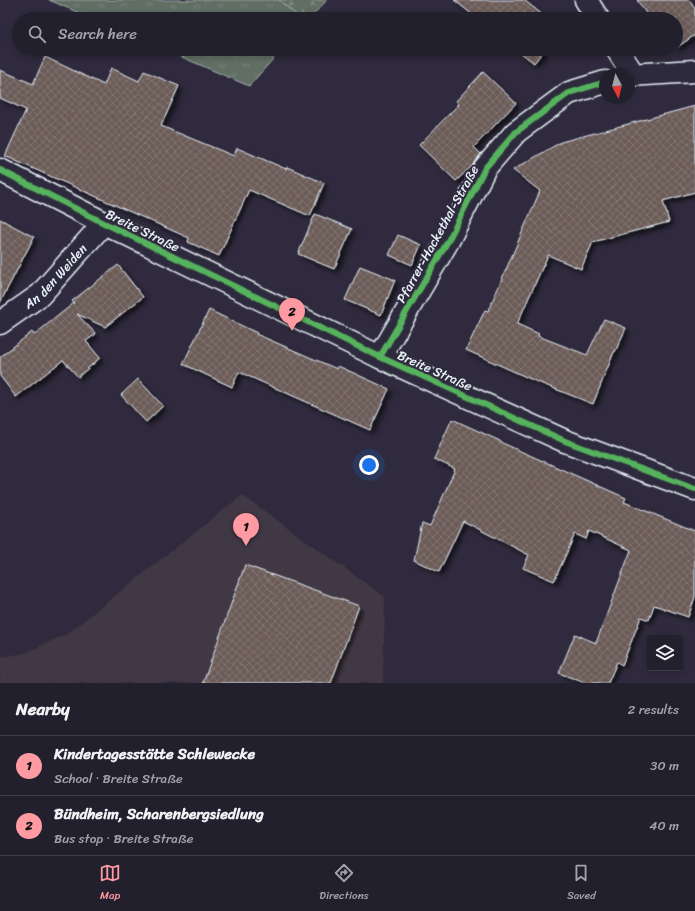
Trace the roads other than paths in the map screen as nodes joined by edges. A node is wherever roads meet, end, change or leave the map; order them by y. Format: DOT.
graph roads {
  1 [pos="586,0"];
  2 [pos="594,12"];
  3 [pos="621,56"];
  4 [pos="628,68"];
  5 [pos="695,71"];
  6 [pos="635,74"];
  7 [pos="599,84"];
  8 [pos="0,170"];
  9 [pos="104,223"];
  10 [pos="0,323"];
  11 [pos="380,357"];
  12 [pos="695,489"];
  1 -- 2 [label="street"];
  3 -- 4 [label="street"];
  5 -- 6 [label="street"];
  7 -- 11 [label="street, Pfarrer-Hackethal-Straße"];
  8 -- 9 [label="street, Breite Straße"];
  9 -- 10 [label="street, An den Weiden"];
  9 -- 11 [label="street, Breite Straße"];
  11 -- 12 [label="street, Breite Straße"];
}
